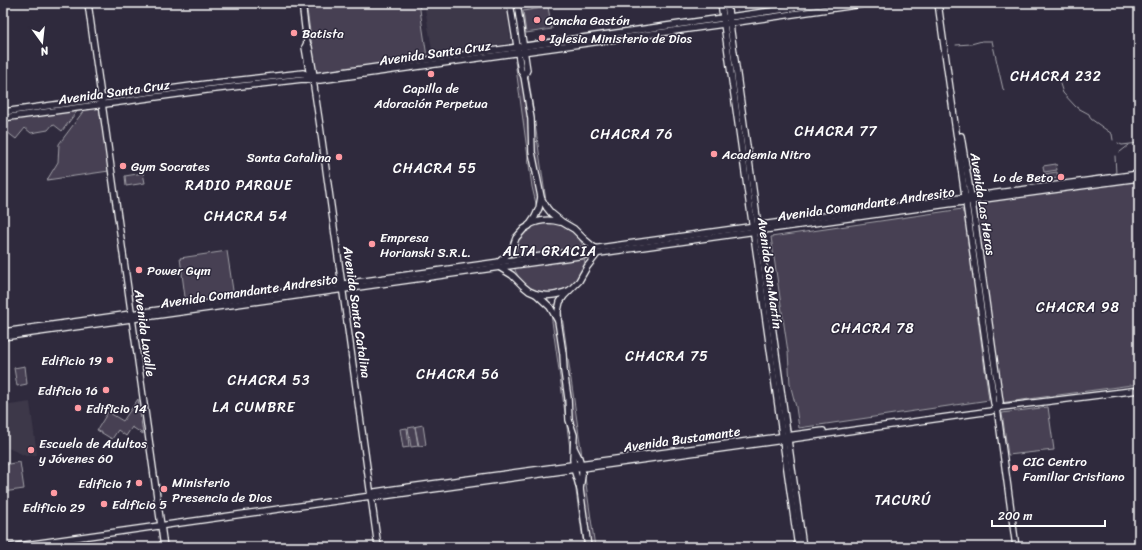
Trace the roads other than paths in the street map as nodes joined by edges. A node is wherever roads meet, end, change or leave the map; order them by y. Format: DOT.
graph roads {
  1 [pos="88,3"];
  2 [pos="302,3"];
  3 [pos="510,3"];
  4 [pos="517,3"];
  5 [pos="721,3"];
  6 [pos="727,3"];
  7 [pos="828,3"];
  8 [pos="870,3"];
  9 [pos="940,3"];
  10 [pos="726,21"];
  11 [pos="521,49"];
  12 [pos="312,77"];
  13 [pos="101,98"];
  14 [pos="102,105"];
  15 [pos="3,112"];
  16 [pos="3,118"];
  17 [pos="1139,174"];
  18 [pos="1139,178"];
  19 [pos="541,197"];
  20 [pos="969,199"];
  21 [pos="562,222"];
  22 [pos="529,226"];
  23 [pos="756,228"];
  24 [pos="578,234"];
  25 [pos="512,249"];
  26 [pos="596,251"];
  27 [pos="586,253"];
  28 [pos="511,263"];
  29 [pos="499,265"];
  30 [pos="583,275"];
  31 [pos="518,280"];
  32 [pos="342,287"];
  33 [pos="569,290"];
  34 [pos="536,294"];
  35 [pos="132,317"];
  36 [pos="558,321"];
  37 [pos="3,332"];
  38 [pos="3,337"];
  39 [pos="1139,390"];
  40 [pos="997,408"];
  41 [pos="785,438"];
  42 [pos="574,446"];
  43 [pos="581,466"];
  44 [pos="574,467"];
  45 [pos="580,489"];
  46 [pos="371,496"];
  47 [pos="161,526"];
  48 [pos="11,547"];
  49 [pos="164,547"];
  50 [pos="378,547"];
  51 [pos="588,547"];
  52 [pos="798,547"];
  53 [pos="803,547"];
  54 [pos="1016,547"];
  1 -- 13 [label="main road, Avenida Lavalle"];
  2 -- 12 [label="main road, Avenida Santa Catalina"];
  3 -- 11 [label="main road"];
  4 -- 11 [label="main road"];
  5 -- 10 [label="main road, Avenida San Martín"];
  6 -- 10 [label="main road, Avenida San Martín"];
  7 -- 10 [label="main road, Avenida Santa Cruz"];
  8 -- 10 [label="main road, Avenida Santa Cruz"];
  9 -- 20 [label="main road, Avenida Las Heras"];
  10 -- 11 [label="main road, Avenida Santa Cruz"];
  10 -- 23 [label="main road, Avenida San Martín"];
  11 -- 12 [label="main road, Avenida Santa Cruz"];
  11 -- 19 [label="main road"];
  12 -- 13 [label="main road, Avenida Santa Cruz"];
  12 -- 14 [label="main road, Avenida Santa Cruz"];
  12 -- 32 [label="main road, Avenida Santa Catalina"];
  13 -- 14 [label="main road, Avenida Lavalle"];
  13 -- 15 [label="main road, Avenida Santa Cruz"];
  14 -- 16 [label="main road, Avenida Santa Cruz"];
  14 -- 35 [label="main road, Avenida Lavalle"];
  17 -- 20 [label="main road, Avenida Comandante Andresito"];
  18 -- 20 [label="main road, Avenida Comandante Andresito"];
  19 -- 21 [label="main road"];
  19 -- 22 [label="main road"];
  20 -- 23 [label="main road, Avenida Comandante Andresito"];
  20 -- 40 [label="main road, Avenida Las Heras"];
  21 -- 22 [label="main road"];
  21 -- 24 [label="main road"];
  22 -- 25 [label="main road"];
  23 -- 26 [label="main road, Avenida Comandante Andresito"];
  23 -- 41 [label="main road, Avenida San Martín"];
  24 -- 26 [label="main road"];
  24 -- 27 [label="main road"];
  25 -- 28 [label="main road"];
  25 -- 29 [label="main road"];
  26 -- 27 [label="main road, Avenida Comandante Andresito"];
  26 -- 30 [label="main road"];
  27 -- 28 [label="main road, Avenida Comandante Andresito"];
  27 -- 30 [label="main road"];
  28 -- 29 [label="main road, Avenida Comandante Andresito"];
  28 -- 31 [label="main road"];
  29 -- 31 [label="main road"];
  29 -- 32 [label="main road, Avenida Comandante Andresito"];
  30 -- 33 [label="main road"];
  31 -- 34 [label="main road"];
  32 -- 35 [label="main road, Avenida Comandante Andresito"];
  32 -- 46 [label="main road, Avenida Santa Catalina"];
  33 -- 34 [label="main road"];
  33 -- 36 [label="main road"];
  34 -- 36 [label="main road"];
  35 -- 37 [label="main road, Avenida Comandante Andresito"];
  35 -- 38 [label="main road, Avenida Comandante Andresito"];
  35 -- 47 [label="main road, Avenida Lavalle"];
  36 -- 42 [label="main road"];
  39 -- 40 [label="main road, Avenida Bustamante"];
  40 -- 41 [label="main road, Avenida Bustamante"];
  40 -- 54 [label="main road, Avenida Las Heras"];
  41 -- 43 [label="main road, Avenida Bustamante"];
  41 -- 52 [label="main road, Avenida San Martín"];
  41 -- 53 [label="main road, Avenida San Martín"];
  42 -- 43 [label="main road"];
  42 -- 44 [label="main road"];
  43 -- 44 [label="main road, Avenida Bustamante"];
  43 -- 45 [label="main road"];
  44 -- 45 [label="main road"];
  44 -- 46 [label="main road, Avenida Bustamante"];
  45 -- 51 [label="main road"];
  46 -- 47 [label="main road, Avenida Bustamante"];
  46 -- 50 [label="main road, Avenida Santa Catalina"];
  47 -- 48 [label="main road, Avenida Bustamante"];
  47 -- 49 [label="main road, Avenida Lavalle"];
}
